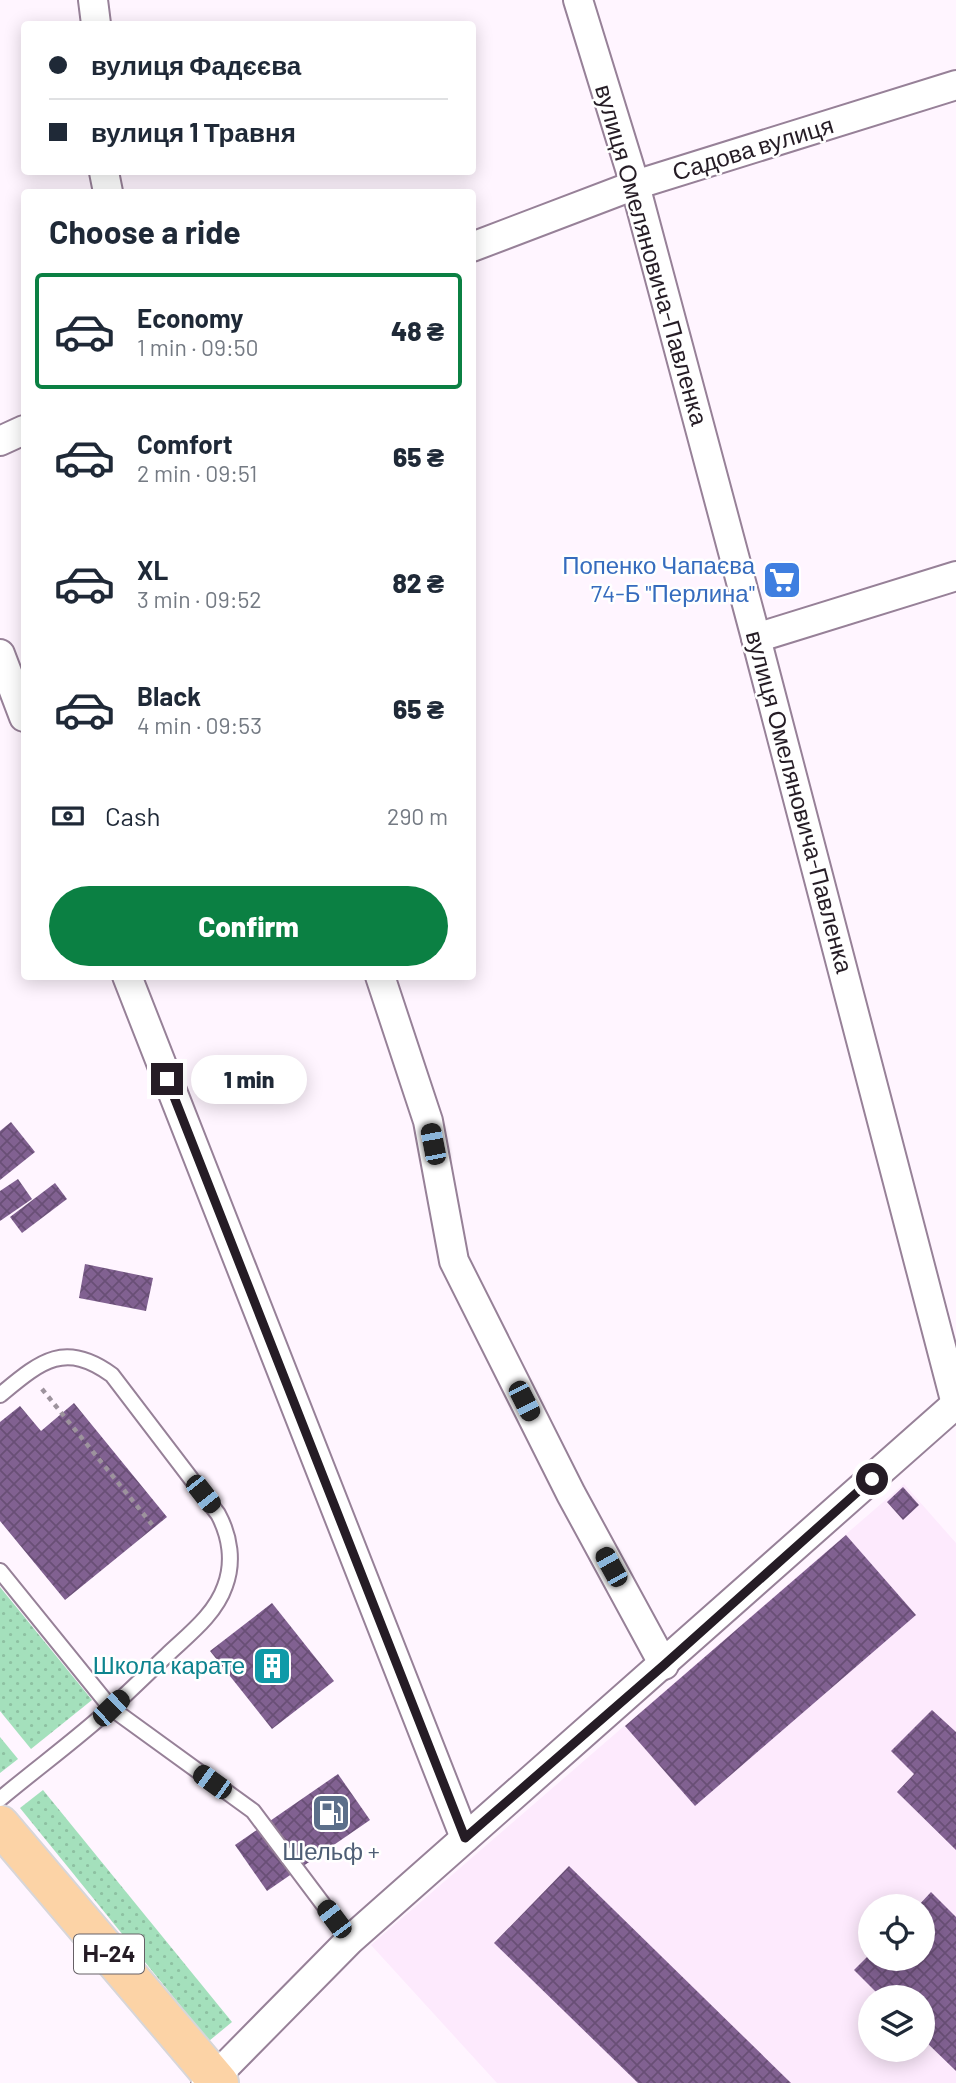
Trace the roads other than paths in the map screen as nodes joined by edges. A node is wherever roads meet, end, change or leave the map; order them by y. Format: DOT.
graph roads {
  1 [pos="93,0"];
  2 [pos="578,0"];
  3 [pos="96,21"];
  4 [pos="956,85"];
  5 [pos="635,185"];
  6 [pos="476,245"];
  7 [pos="21,431"];
  8 [pos="0,441"];
  9 [pos="956,576"];
  10 [pos="756,638"];
  11 [pos="0,654"];
  12 [pos="21,709"];
  13 [pos="129,980"];
  14 [pos="381,980"];
  15 [pos="0,1395"];
  16 [pos="956,1404"];
  17 [pos="0,1571"];
  18 [pos="664,1665"];
  19 [pos="111,1708"];
  20 [pos="0,1799"];
  21 [pos="0,1825"];
  22 [pos="465,1838"];
  23 [pos="350,1940"];
  24 [pos="213,2081"];
  1 -- 3 [label="street"];
  2 -- 5 [label="street, вулиця Омеляновича-Павленка"];
  4 -- 5 [label="street, Садова вулиця"];
  5 -- 6 [label="street, Садова вулиця"];
  5 -- 10 [label="street, вулиця Омеляновича-Павленка"];
  7 -- 8 [label="street"];
  9 -- 10 [label="street"];
  10 -- 16 [label="street, вулиця Омеляновича-Павленка"];
  11 -- 12 [label="street"];
  13 -- 22 [label="street"];
  14 -- 18 [label="street"];
  15 -- 19 [label="lane"];
  16 -- 18 [label="street"];
  17 -- 19 [label="lane"];
  18 -- 22 [label="street"];
  19 -- 20 [label="lane"];
  19 -- 23 [label="lane"];
  21 -- 24 [label="main road, Н-24"];
  22 -- 23 [label="street"];
  23 -- 24 [label="street"];
}
